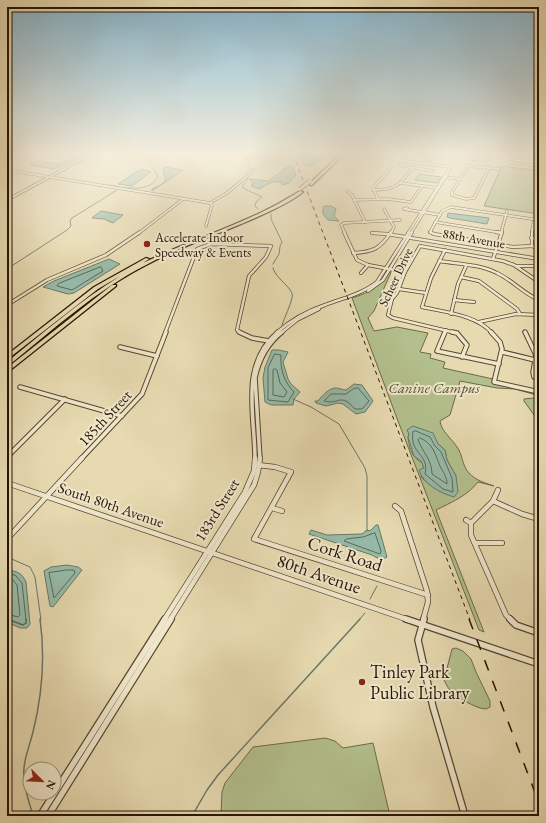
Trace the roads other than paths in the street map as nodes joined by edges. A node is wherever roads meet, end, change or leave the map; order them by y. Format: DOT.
graph roads {
  1 [pos="21,192"];
  2 [pos="143,192"];
  3 [pos="228,192"];
  4 [pos="296,192"];
  5 [pos="296,192"];
  6 [pos="348,192"];
  7 [pos="374,192"];
  8 [pos="418,192"];
  9 [pos="435,192"];
  10 [pos="452,192"];
  11 [pos="476,192"];
  12 [pos="183,199"];
  13 [pos="378,199"];
  14 [pos="7,200"];
  15 [pos="354,200"];
  16 [pos="210,203"];
  17 [pos="384,209"];
  18 [pos="409,210"];
  19 [pos="423,212"];
  20 [pos="506,213"];
  21 [pos="440,214"];
  22 [pos="534,219"];
  23 [pos="400,220"];
  24 [pos="539,220"];
  25 [pos="391,221"];
  26 [pos="365,222"];
  27 [pos="436,222"];
  28 [pos="206,226"];
  29 [pos="532,229"];
  30 [pos="539,230"];
  31 [pos="372,233"];
  32 [pos="502,233"];
  33 [pos="390,234"];
  34 [pos="408,237"];
  35 [pos="531,238"];
  36 [pos="539,240"];
  37 [pos="498,245"];
  38 [pos="532,246"];
  39 [pos="539,249"];
  40 [pos="445,250"];
  41 [pos="171,252"];
  42 [pos="495,252"];
  43 [pos="353,253"];
  44 [pos="493,259"];
  45 [pos="539,259"];
  46 [pos="439,261"];
  47 [pos="368,265"];
  48 [pos="466,266"];
  49 [pos="516,266"];
  50 [pos="539,266"];
  51 [pos="388,269"];
  52 [pos="405,272"];
  53 [pos="361,273"];
  54 [pos="461,277"];
  55 [pos="539,282"];
  56 [pos="399,289"];
  57 [pos="426,293"];
  58 [pos="454,300"];
  59 [pos="539,300"];
  60 [pos="474,302"];
  61 [pos="7,305"];
  62 [pos="451,314"];
  63 [pos="520,314"];
  64 [pos="539,316"];
  65 [pos="479,322"];
  66 [pos="446,330"];
  67 [pos="525,332"];
  68 [pos="270,342"];
  69 [pos="120,347"];
  70 [pos="502,352"];
  71 [pos="157,356"];
  72 [pos="7,357"];
  73 [pos="462,357"];
  74 [pos="535,360"];
  75 [pos="7,364"];
  76 [pos="499,364"];
  77 [pos="7,370"];
  78 [pos="534,377"];
  79 [pos="20,387"];
  80 [pos="539,392"];
  81 [pos="65,400"];
  82 [pos="122,416"];
  83 [pos="7,458"];
  84 [pos="258,465"];
  85 [pos="7,483"];
  86 [pos="498,490"];
  87 [pos="47,496"];
  88 [pos="493,502"];
  89 [pos="395,506"];
  90 [pos="272,508"];
  91 [pos="282,511"];
  92 [pos="539,519"];
  93 [pos="466,520"];
  94 [pos="471,522"];
  95 [pos="7,539"];
  96 [pos="474,543"];
  97 [pos="502,543"];
  98 [pos="210,552"];
  99 [pos="428,595"];
  100 [pos="422,624"];
  101 [pos="539,633"];
  102 [pos="539,664"];
  103 [pos="40,816"];
  104 [pos="48,816"];
  105 [pos="465,816"];
  1 -- 14 [label="main road"];
  2 -- 12 [label="street"];
  3 -- 16 [label="street"];
  4 -- 41 [label="highway"];
  5 -- 72 [label="highway"];
  6 -- 15 [label="street"];
  7 -- 13 [label="street"];
  8 -- 13 [label="street"];
  9 -- 19 [label="street, 183rd Street"];
  10 -- 11 [label="street"];
  12 -- 16 [label="street"];
  12 -- 61 [label="street"];
  13 -- 15 [label="street"];
  15 -- 26 [label="street"];
  16 -- 28 [label="street"];
  17 -- 25 [label="street"];
  18 -- 19 [label="street"];
  19 -- 21 [label="street"];
  19 -- 34 [label="street, 183rd Street"];
  20 -- 21 [label="street"];
  20 -- 22 [label="street"];
  20 -- 32 [label="street"];
  21 -- 27 [label="street"];
  22 -- 24 [label="street"];
  22 -- 29 [label="street"];
  23 -- 25 [label="street"];
  25 -- 26 [label="street"];
  25 -- 33 [label="street"];
  26 -- 43 [label="street"];
  27 -- 32 [label="street"];
  27 -- 37 [label="street"];
  29 -- 30 [label="street"];
  29 -- 35 [label="street"];
  31 -- 33 [label="street, 88th Avenue"];
  32 -- 37 [label="street"];
  33 -- 34 [label="street, 88th Avenue"];
  33 -- 43 [label="street"];
  34 -- 42 [label="street, 88th Avenue"];
  34 -- 51 [label="street, 183rd Street"];
  35 -- 36 [label="street"];
  35 -- 38 [label="street"];
  37 -- 38 [label="street"];
  37 -- 42 [label="street"];
  38 -- 39 [label="street"];
  40 -- 44 [label="street"];
  40 -- 46 [label="street"];
  40 -- 52 [label="street, Scheer Drive"];
  41 -- 75 [label="highway"];
  41 -- 77 [label="highway"];
  42 -- 44 [label="street"];
  42 -- 45 [label="street, 88th Avenue"];
  43 -- 47 [label="street"];
  44 -- 49 [label="street"];
  46 -- 48 [label="street"];
  46 -- 57 [label="street"];
  47 -- 51 [label="street"];
  47 -- 53 [label="street"];
  48 -- 54 [label="street"];
  48 -- 59 [label="street"];
  49 -- 50 [label="street"];
  49 -- 55 [label="street"];
  51 -- 52 [label="street"];
  51 -- 68 [label="street, 183rd Street"];
  52 -- 56 [label="street, Scheer Drive"];
  54 -- 58 [label="street"];
  54 -- 63 [label="street"];
  56 -- 57 [label="street"];
  56 -- 66 [label="street, Scheer Drive"];
  57 -- 62 [label="street"];
  58 -- 60 [label="street"];
  58 -- 62 [label="street"];
  62 -- 65 [label="street"];
  63 -- 64 [label="street"];
  63 -- 65 [label="street"];
  65 -- 70 [label="street"];
  66 -- 73 [label="street"];
  66 -- 73 [label="street"];
  67 -- 74 [label="street"];
  68 -- 71 [label="street, 185th Street"];
  68 -- 84 [label="street, 183rd Street"];
  69 -- 71 [label="street"];
  70 -- 74 [label="street"];
  70 -- 76 [label="street"];
  71 -- 82 [label="street, 185th Street"];
  73 -- 76 [label="street"];
  74 -- 78 [label="street"];
  76 -- 80 [label="street"];
  79 -- 81 [label="street"];
  81 -- 82 [label="street"];
  81 -- 83 [label="street"];
  82 -- 87 [label="street, 185th Street"];
  84 -- 90 [label="street"];
  84 -- 98 [label="street, 183rd Street"];
  85 -- 87 [label="street, South 80th Avenue"];
  86 -- 88 [label="street"];
  87 -- 95 [label="street, 185th Street"];
  87 -- 98 [label="street, South 80th Avenue"];
  88 -- 92 [label="street"];
  88 -- 94 [label="street"];
  89 -- 99 [label="street"];
  90 -- 91 [label="street"];
  90 -- 99 [label="street, Cork Road"];
  93 -- 94 [label="street"];
  94 -- 96 [label="street"];
  96 -- 97 [label="street"];
  96 -- 101 [label="street"];
  98 -- 100 [label="street, 80th Avenue"];
  98 -- 103 [label="street, 183rd Street"];
  98 -- 104 [label="street, 183rd Street"];
  99 -- 100 [label="street"];
  100 -- 102 [label="street"];
  100 -- 105 [label="street"];
}
